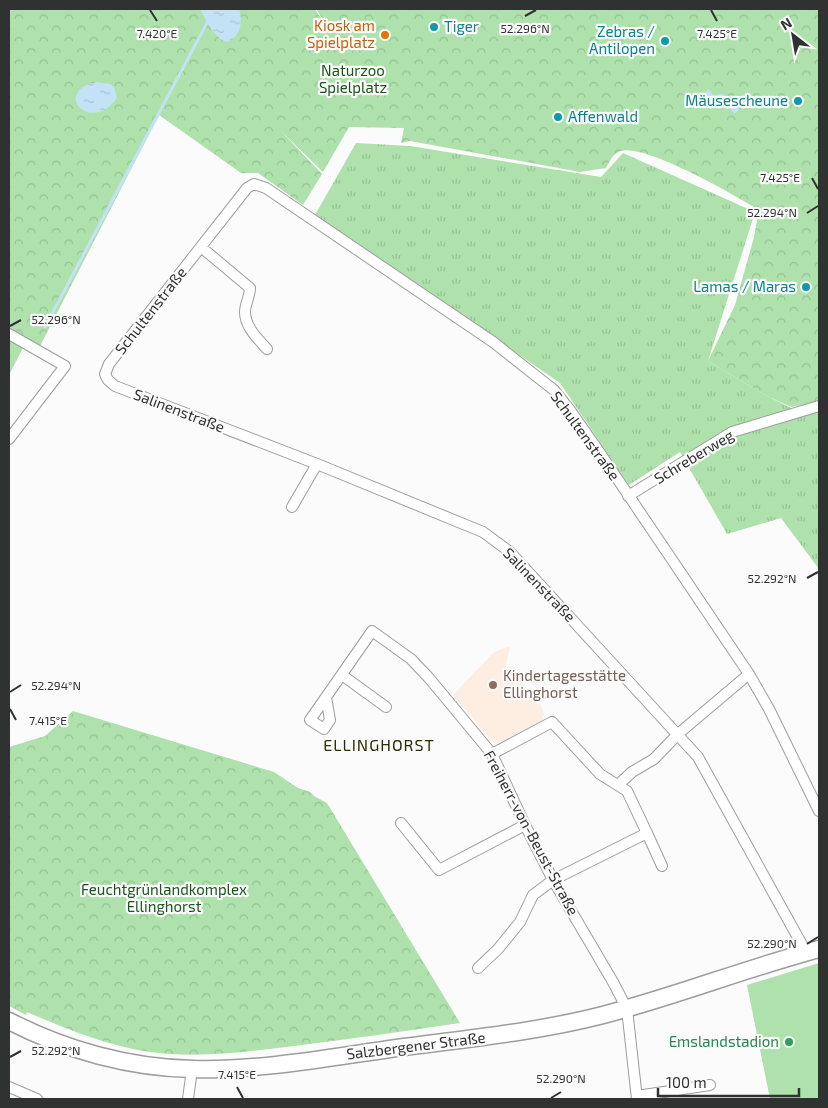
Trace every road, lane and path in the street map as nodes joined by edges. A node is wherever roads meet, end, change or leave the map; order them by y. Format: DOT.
graph roads {
  1 [pos="201,247"];
  2 [pos="9,334"];
  3 [pos="268,349"];
  4 [pos="106,377"];
  5 [pos="819,406"];
  6 [pos="9,439"];
  7 [pos="317,464"];
  8 [pos="628,496"];
  9 [pos="292,507"];
  10 [pos="749,674"];
  11 [pos="342,675"];
  12 [pos="326,697"];
  13 [pos="386,708"];
  14 [pos="678,734"];
  15 [pos="492,754"];
  16 [pos="618,785"];
  17 [pos="819,811"];
  18 [pos="401,823"];
  19 [pos="524,825"];
  20 [pos="647,834"];
  21 [pos="662,866"];
  22 [pos="553,880"];
  23 [pos="813,950"];
  24 [pos="478,968"];
  25 [pos="627,1009"];
  26 [pos="9,1021"];
  27 [pos="192,1070"];
  28 [pos="710,1085"];
  29 [pos="9,1087"];
  30 [pos="637,1098"];
  31 [pos="37,1099"];
  32 [pos="188,1099"];
  1 -- 3 [label="street"];
  1 -- 4 [label="street, Schultenstraße"];
  1 -- 8 [label="street, Schultenstraße"];
  2 -- 6 [label="street"];
  4 -- 7 [label="street, Salinenstraße"];
  5 -- 8 [label="street, Schreberweg"];
  7 -- 9 [label="street"];
  7 -- 14 [label="street, Salinenstraße"];
  8 -- 10 [label="street, Schultenstraße"];
  10 -- 14 [label="street"];
  10 -- 17 [label="street, Schultenstraße"];
  11 -- 12 [label="street"];
  11 -- 13 [label="street"];
  11 -- 15 [label="street, Freiherr-von-Beust-Straße"];
  14 -- 16 [label="street"];
  14 -- 23 [label="street, Salinenstraße"];
  15 -- 16 [label="street"];
  15 -- 19 [label="street, Freiherr-von-Beust-Straße"];
  16 -- 20 [label="street"];
  18 -- 19 [label="street"];
  19 -- 22 [label="street, Freiherr-von-Beust-Straße"];
  20 -- 21 [label="street"];
  20 -- 22 [label="street"];
  22 -- 24 [label="street"];
  22 -- 25 [label="street, Freiherr-von-Beust-Straße"];
  23 -- 25 [label="main road, Salzbergener Straße"];
  25 -- 27 [label="main road, Salzbergener Straße"];
  25 -- 30 [label="street, Freiherr-von-Beust-Straße"];
  26 -- 27 [label="main road, Salzbergener Straße"];
  27 -- 32 [label="street"];
  28 -- 30 [label="street"];
  29 -- 31 [label="street"];
}
